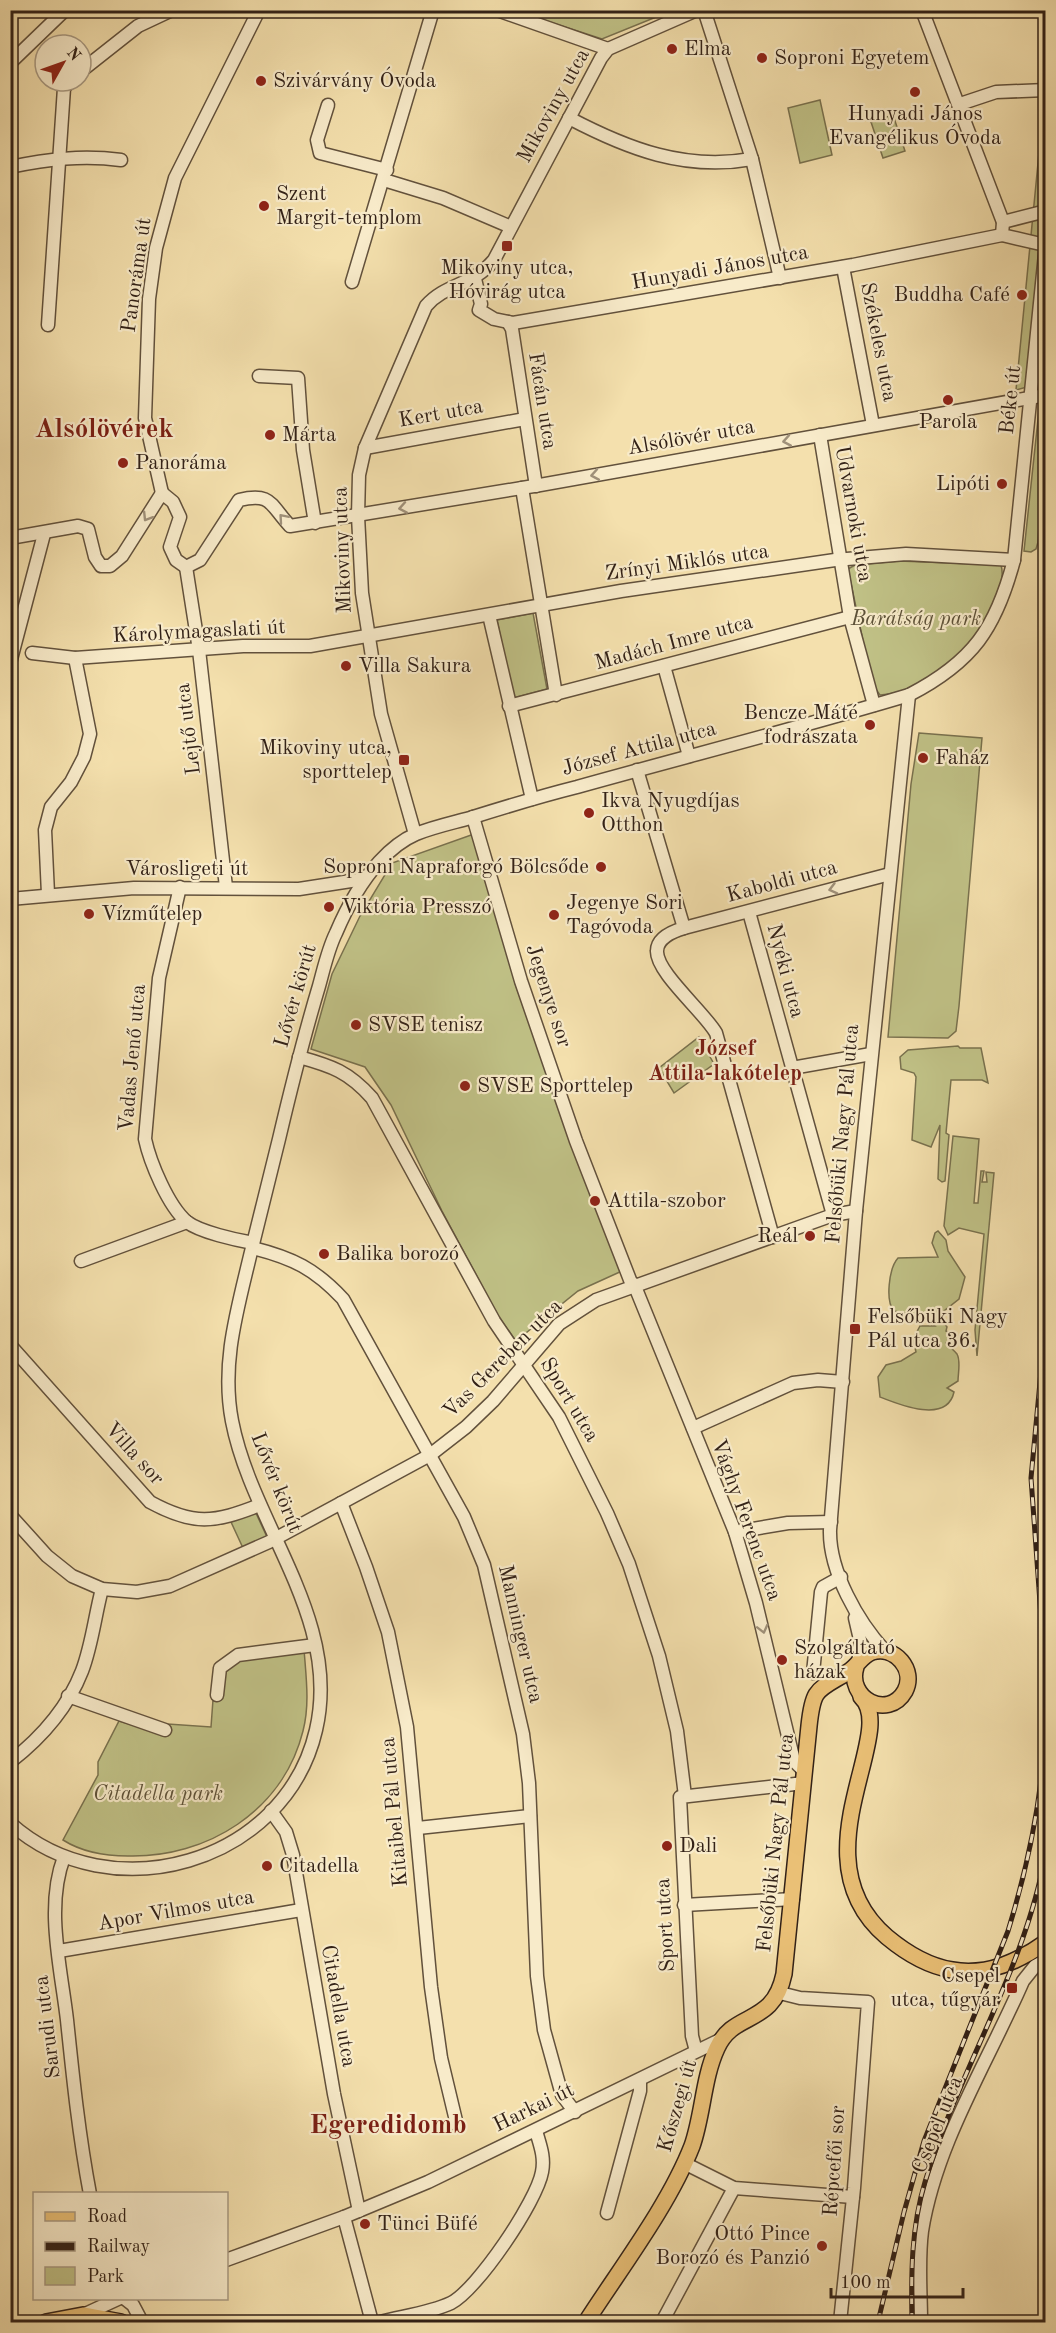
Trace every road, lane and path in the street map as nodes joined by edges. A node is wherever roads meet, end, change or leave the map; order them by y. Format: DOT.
graph roads {
  1 [pos="65,10"];
  2 [pos="172,10"];
  3 [pos="260,10"];
  4 [pos="434,10"];
  5 [pos="497,10"];
  6 [pos="697,10"];
  7 [pos="704,10"];
  8 [pos="922,10"];
  9 [pos="608,49"];
  10 [pos="93,62"];
  11 [pos="10,63"];
  12 [pos="1046,90"];
  13 [pos="66,93"];
  14 [pos="960,104"];
  15 [pos="328,105"];
  16 [pos="569,118"];
  17 [pos="61,158"];
  18 [pos="752,159"];
  19 [pos="121,160"];
  20 [pos="10,167"];
  21 [pos="385,175"];
  22 [pos="1046,211"];
  23 [pos="1003,222"];
  24 [pos="511,227"];
  25 [pos="1002,235"];
  26 [pos="1045,245"];
  27 [pos="843,267"];
  28 [pos="780,278"];
  29 [pos="475,279"];
  30 [pos="352,282"];
  31 [pos="508,322"];
  32 [pos="48,325"];
  33 [pos="259,376"];
  34 [pos="1046,395"];
  35 [pos="1030,397"];
  36 [pos="525,419"];
  37 [pos="873,425"];
  38 [pos="820,435"];
  39 [pos="365,448"];
  40 [pos="536,486"];
  41 [pos="522,488"];
  42 [pos="162,493"];
  43 [pos="358,516"];
  44 [pos="315,523"];
  45 [pos="44,534"];
  46 [pos="10,538"];
  47 [pos="840,560"];
  48 [pos="1014,560"];
  49 [pos="186,567"];
  50 [pos="542,605"];
  51 [pos="489,615"];
  52 [pos="850,617"];
  53 [pos="368,637"];
  54 [pos="12,648"];
  55 [pos="200,650"];
  56 [pos="32,653"];
  57 [pos="75,658"];
  58 [pos="10,663"];
  59 [pos="664,666"];
  60 [pos="556,695"];
  61 [pos="909,695"];
  62 [pos="874,705"];
  63 [pos="508,706"];
  64 [pos="689,756"];
  65 [pos="637,770"];
  66 [pos="532,799"];
  67 [pos="473,817"];
  68 [pos="415,834"];
  69 [pos="890,874"];
  70 [pos="364,879"];
  71 [pos="180,887"];
  72 [pos="226,887"];
  73 [pos="48,894"];
  74 [pos="10,899"];
  75 [pos="749,912"];
  76 [pos="684,928"];
  77 [pos="872,1054"];
  78 [pos="299,1057"];
  79 [pos="792,1068"];
  80 [pos="856,1211"];
  81 [pos="833,1215"];
  82 [pos="187,1222"];
  83 [pos="773,1237"];
  84 [pos="253,1246"];
  85 [pos="81,1261"];
  86 [pos="633,1285"];
  87 [pos="10,1345"];
  88 [pos="524,1363"];
  89 [pos="843,1382"];
  90 [pos="693,1428"];
  91 [pos="430,1455"];
  92 [pos="341,1503"];
  93 [pos="260,1505"];
  94 [pos="10,1515"];
  95 [pos="831,1522"];
  96 [pos="735,1532"];
  97 [pos="276,1538"];
  98 [pos="841,1577"];
  99 [pos="102,1588"];
  100 [pos="851,1602"];
  101 [pos="315,1645"];
  102 [pos="885,1651"];
  103 [pos="857,1665"];
  104 [pos="813,1673"];
  105 [pos="217,1695"];
  106 [pos="860,1695"];
  107 [pos="68,1696"];
  108 [pos="814,1697"];
  109 [pos="892,1702"];
  110 [pos="165,1730"];
  111 [pos="865,1757"];
  112 [pos="10,1762"];
  113 [pos="804,1777"];
  114 [pos="682,1796"];
  115 [pos="271,1811"];
  116 [pos="530,1816"];
  117 [pos="10,1823"];
  118 [pos="418,1828"];
  119 [pos="64,1857"];
  120 [pos="793,1899"];
  121 [pos="684,1905"];
  122 [pos="301,1910"];
  123 [pos="1046,1942"];
  124 [pos="59,1951"];
  125 [pos="1046,1960"];
  126 [pos="780,1993"];
  127 [pos="722,2039"];
  128 [pos="696,2051"];
  129 [pos="640,2080"];
  130 [pos="575,2112"];
  131 [pos="458,2126"];
  132 [pos="536,2132"];
  133 [pos="684,2163"];
  134 [pos="734,2188"];
  135 [pos="90,2192"];
  136 [pos="853,2197"];
  137 [pos="359,2211"];
  138 [pos="607,2213"];
  139 [pos="344,2217"];
  140 [pos="228,2259"];
  141 [pos="117,2300"];
  142 [pos="118,2300"];
  143 [pos="124,2300"];
  144 [pos="135,2308"];
  145 [pos="83,2315"];
  146 [pos="46,2322"];
  147 [pos="120,2322"];
  148 [pos="142,2322"];
  149 [pos="372,2322"];
  150 [pos="380,2322"];
  151 [pos="586,2322"];
  152 [pos="662,2322"];
  153 [pos="840,2322"];
  154 [pos="921,2322"];
  1 -- 11 [label="street"];
  2 -- 10 [label="street"];
  3 -- 42 [label="street, Panoráma út"];
  4 -- 21 [label="street"];
  5 -- 9 [label="street"];
  6 -- 9 [label="street"];
  7 -- 18 [label="street"];
  8 -- 14 [label="street"];
  9 -- 16 [label="street, Mikoviny utca"];
  12 -- 14 [label="street"];
  13 -- 17 [label="street"];
  14 -- 23 [label="street"];
  15 -- 21 [label="street"];
  16 -- 18 [label="street"];
  16 -- 24 [label="street, Mikoviny utca"];
  17 -- 19 [label="street"];
  17 -- 20 [label="street"];
  17 -- 32 [label="street"];
  18 -- 28 [label="street"];
  21 -- 24 [label="street"];
  21 -- 30 [label="street"];
  22 -- 23 [label="street"];
  23 -- 25 [label="street"];
  24 -- 29 [label="street, Mikoviny utca"];
  25 -- 26 [label="street, Hunyadi János utca"];
  25 -- 27 [label="street, Hunyadi János utca"];
  26 -- 35 [label="street, Béke út"];
  27 -- 28 [label="street, Hunyadi János utca"];
  27 -- 37 [label="street, Székeles utca"];
  28 -- 31 [label="street, Hunyadi János utca"];
  29 -- 31 [label="street"];
  29 -- 39 [label="street, Mikoviny utca"];
  31 -- 36 [label="street, Fácán utca"];
  33 -- 44 [label="street"];
  34 -- 35 [label="street, Alsólövér utca"];
  35 -- 37 [label="street, Alsólövér utca"];
  35 -- 48 [label="street, Béke út"];
  36 -- 39 [label="street, Kert utca"];
  36 -- 40 [label="street, Fácán utca"];
  37 -- 38 [label="street, Alsólövér utca"];
  38 -- 40 [label="street, Alsólövér utca, one-way"];
  38 -- 47 [label="street, Udvarnoki utca"];
  39 -- 43 [label="street, Mikoviny utca"];
  40 -- 41 [label="street, Alsólövér utca"];
  41 -- 43 [label="street, Alsólövér utca, one-way"];
  41 -- 50 [label="street"];
  42 -- 45 [label="street, one-way"];
  42 -- 49 [label="street"];
  43 -- 44 [label="street, Alsólövér utca"];
  43 -- 53 [label="street, Mikoviny utca"];
  44 -- 49 [label="street, Alsólövér utca, one-way"];
  45 -- 46 [label="street"];
  45 -- 54 [label="street"];
  47 -- 48 [label="street, Zrínyi Miklós utca"];
  47 -- 50 [label="street, Zrínyi Miklós utca"];
  47 -- 52 [label="street, Udvarnoki utca"];
  48 -- 61 [label="street"];
  49 -- 55 [label="street, Lejtő utca"];
  50 -- 51 [label="street, Zrínyi Miklós utca"];
  50 -- 60 [label="street"];
  51 -- 53 [label="street, Zrínyi Miklós utca"];
  51 -- 63 [label="street"];
  52 -- 59 [label="street, Madách Imre utca"];
  52 -- 62 [label="street, Udvarnoki utca"];
  53 -- 55 [label="street, Károlymagaslati út"];
  53 -- 68 [label="street, Mikoviny utca"];
  54 -- 58 [label="street"];
  55 -- 57 [label="street, Károlymagaslati út"];
  55 -- 72 [label="street, Lejtő utca"];
  56 -- 57 [label="street, Károlymagaslati út"];
  57 -- 73 [label="street"];
  59 -- 60 [label="street, Madách Imre utca"];
  59 -- 64 [label="street"];
  60 -- 63 [label="street, Madách Imre utca"];
  61 -- 62 [label="street"];
  61 -- 69 [label="street, Felsőbüki Nagy Pál utca"];
  62 -- 64 [label="street, József Attila utca"];
  63 -- 66 [label="street"];
  64 -- 65 [label="street, József Attila utca"];
  65 -- 66 [label="street, József Attila utca"];
  65 -- 76 [label="street"];
  66 -- 67 [label="street, József Attila utca"];
  67 -- 68 [label="street, József Attila utca"];
  67 -- 86 [label="street, Jegenye sor"];
  68 -- 70 [label="street, Lővér körút"];
  69 -- 75 [label="street, Kaboldi utca, one-way"];
  69 -- 77 [label="street, Felsőbüki Nagy Pál utca"];
  70 -- 72 [label="street, Városligeti út"];
  70 -- 78 [label="street, Lővér körút"];
  71 -- 72 [label="street, Városligeti út"];
  71 -- 73 [label="street, Városligeti út"];
  71 -- 82 [label="street, Vadas Jenő utca"];
  73 -- 74 [label="street, Városligeti út"];
  75 -- 76 [label="street, Kaboldi utca"];
  75 -- 79 [label="street, Nyéki utca"];
  76 -- 83 [label="street, Kaboldi utca"];
  77 -- 79 [label="street"];
  77 -- 80 [label="street, Felsőbüki Nagy Pál utca"];
  78 -- 84 [label="street, Lővér körút"];
  78 -- 88 [label="street, Sport utca"];
  79 -- 81 [label="street, Nyéki utca"];
  80 -- 81 [label="street, Vas Gereben utca"];
  80 -- 89 [label="street, Felsőbüki Nagy Pál utca"];
  81 -- 83 [label="street, Vas Gereben utca"];
  82 -- 84 [label="street"];
  82 -- 85 [label="street"];
  83 -- 86 [label="street, Vas Gereben utca"];
  84 -- 91 [label="street, Manninger utca"];
  84 -- 93 [label="street, Lővér körút"];
  86 -- 88 [label="street, Vas Gereben utca"];
  86 -- 90 [label="street, Vághy Ferenc utca"];
  87 -- 93 [label="street, Villa sor"];
  88 -- 91 [label="street, Vas Gereben utca"];
  88 -- 114 [label="street, Sport utca"];
  89 -- 90 [label="street"];
  89 -- 95 [label="street, Felsőbüki Nagy Pál utca"];
  90 -- 96 [label="street, Vághy Ferenc utca"];
  91 -- 92 [label="street, Vas Gereben utca"];
  91 -- 116 [label="street, Manninger utca"];
  92 -- 97 [label="street, Vas Gereben utca"];
  92 -- 118 [label="street, Kitaibel Pál utca"];
  93 -- 97 [label="street, Lővér körút"];
  94 -- 99 [label="street, Vas Gereben utca"];
  95 -- 96 [label="street"];
  95 -- 98 [label="street, Felsőbüki Nagy Pál utca"];
  96 -- 113 [label="street, Vághy Ferenc utca, one-way"];
  97 -- 99 [label="street, Vas Gereben utca"];
  97 -- 101 [label="street, Lővér körút"];
  98 -- 100 [label="street, Felsőbüki Nagy Pál utca"];
  98 -- 104 [label="street"];
  99 -- 107 [label="street"];
  100 -- 102 [label="street"];
  100 -- 103 [label="street"];
  101 -- 105 [label="street"];
  101 -- 115 [label="street, Lővér körút"];
  102 -- 103 [label="main road"];
  102 -- 109 [label="main road"];
  103 -- 106 [label="main road"];
  103 -- 108 [label="main road"];
  106 -- 108 [label="main road"];
  106 -- 109 [label="main road"];
  106 -- 111 [label="main road"];
  107 -- 110 [label="street"];
  107 -- 112 [label="street"];
  108 -- 113 [label="main road, Felsőbüki Nagy Pál utca"];
  109 -- 111 [label="main road"];
  111 -- 123 [label="main road"];
  113 -- 114 [label="street"];
  113 -- 120 [label="main road, Felsőbüki Nagy Pál utca"];
  114 -- 121 [label="street, Sport utca"];
  115 -- 119 [label="street, Lővér körút"];
  115 -- 122 [label="street, Citadella utca"];
  116 -- 118 [label="street"];
  116 -- 130 [label="street, Manninger utca"];
  117 -- 119 [label="street, Lővér körút"];
  118 -- 131 [label="street, Kitaibel Pál utca"];
  119 -- 124 [label="street, Sarudi utca"];
  120 -- 121 [label="street"];
  120 -- 126 [label="main road, Felsőbüki Nagy Pál utca"];
  121 -- 128 [label="street, Sport utca"];
  122 -- 124 [label="street, Apor Vilmos utca"];
  122 -- 137 [label="street, Citadella utca"];
  124 -- 135 [label="street, Sarudi utca"];
  125 -- 154 [label="street, Csepel utca"];
  126 -- 127 [label="main road, Kőszegi út"];
  126 -- 136 [label="street, Répcefői sor"];
  127 -- 128 [label="street, Harkai út"];
  127 -- 133 [label="main road, Kőszegi út"];
  128 -- 129 [label="street, Harkai út"];
  129 -- 130 [label="street, Harkai út"];
  129 -- 138 [label="street"];
  130 -- 132 [label="street, Harkai út"];
  132 -- 137 [label="street, Harkai út"];
  132 -- 150 [label="street"];
  133 -- 134 [label="street"];
  133 -- 151 [label="main road, Kőszegi út"];
  134 -- 136 [label="street"];
  134 -- 152 [label="street"];
  136 -- 153 [label="street, Répcefői sor"];
  137 -- 139 [label="street, Harkai út"];
  139 -- 140 [label="street, Harkai út"];
  139 -- 149 [label="street"];
  141 -- 145 [label="street"];
  142 -- 147 [label="street"];
  143 -- 144 [label="street"];
  144 -- 147 [label="street"];
  144 -- 148 [label="street"];
  145 -- 146 [label="main road"];
  145 -- 147 [label="main road"];
}
